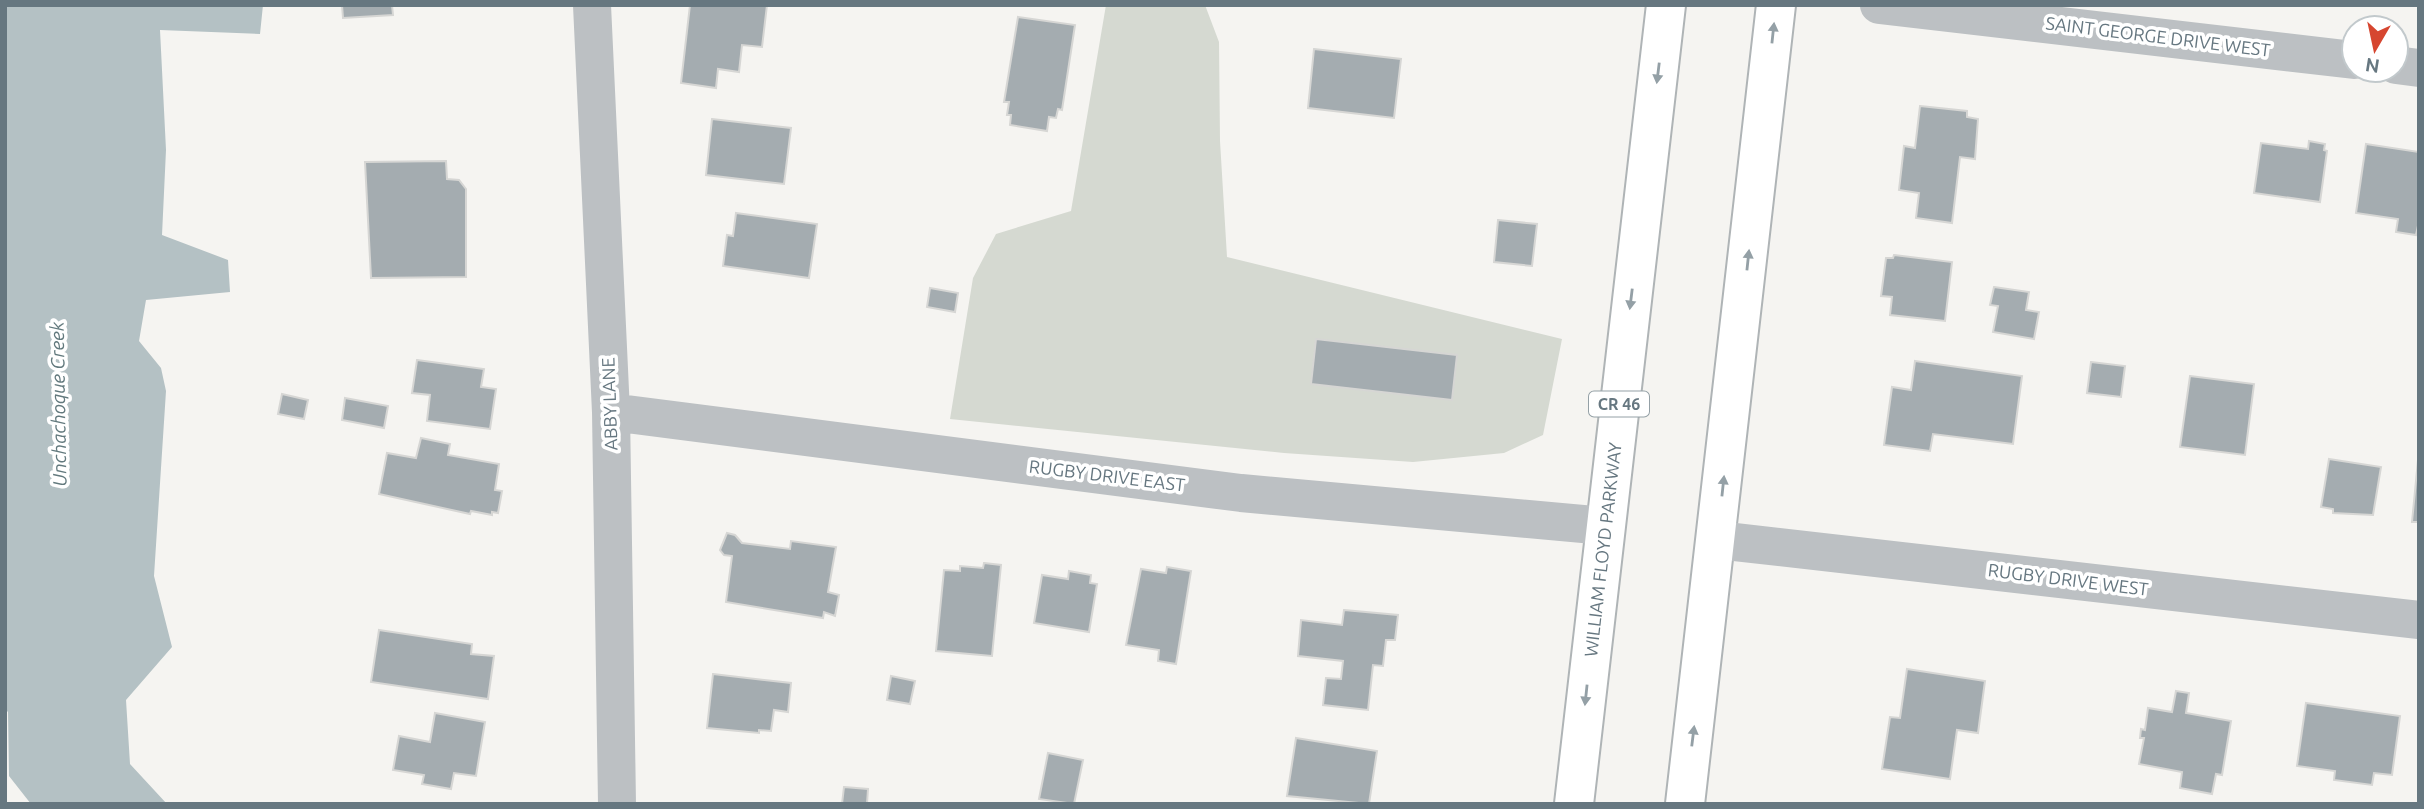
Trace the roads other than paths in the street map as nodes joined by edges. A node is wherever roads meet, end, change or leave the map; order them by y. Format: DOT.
graph roads {
  1 [pos="592,5"];
  2 [pos="1666,5"];
  3 [pos="1776,5"];
  4 [pos="1879,5"];
  5 [pos="2340,58"];
  6 [pos="611,412"];
  7 [pos="1605,526"];
  8 [pos="1717,540"];
  9 [pos="2419,620"];
  10 [pos="617,804"];
  11 [pos="1574,804"];
  12 [pos="1685,804"];
  1 -- 6 [label="street, ABBY LANE"];
  2 -- 7 [label="highway, WILLIAM FLOYD PARKWAY / CR 46, one-way"];
  8 -- 3 [label="highway, one-way"];
  4 -- 5 [label="street, SAINT GEORGE DRIVE WEST"];
  6 -- 7 [label="street, RUGBY DRIVE EAST"];
  6 -- 10 [label="street, ABBY LANE"];
  7 -- 11 [label="highway, WILLIAM FLOYD PARKWAY / CR 46, one-way"];
  8 -- 9 [label="street, RUGBY DRIVE WEST"];
  12 -- 8 [label="highway, one-way"];
}
